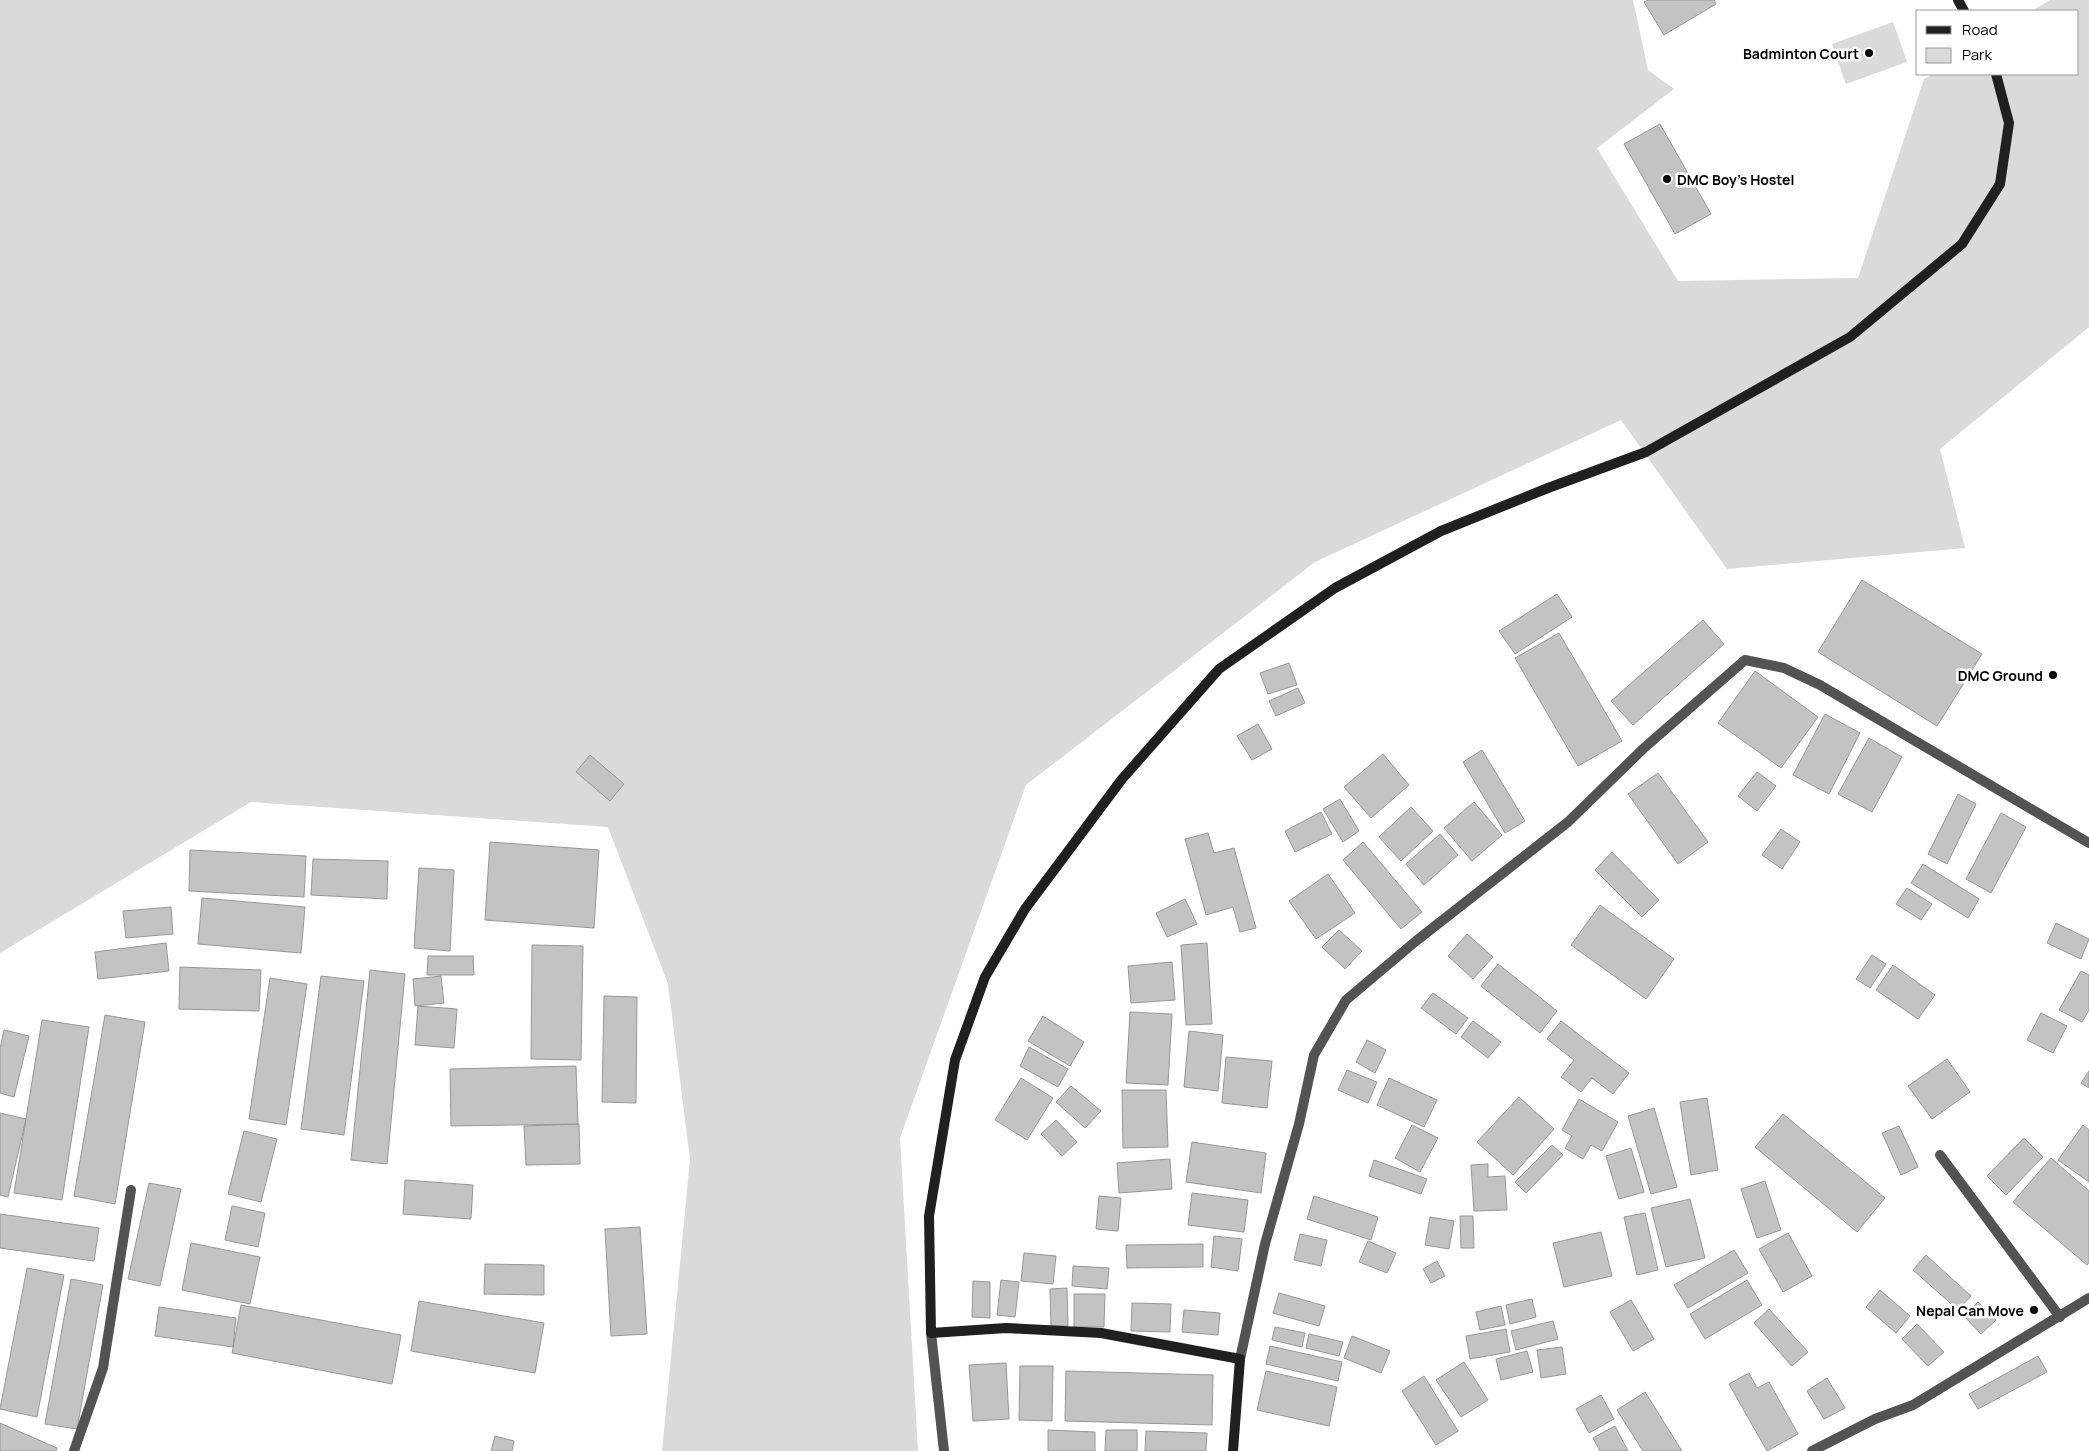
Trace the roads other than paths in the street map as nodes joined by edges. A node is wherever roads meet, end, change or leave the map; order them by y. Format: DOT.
graph roads {
  1 [pos="1996,75"];
  2 [pos="2089,843"];
  3 [pos="1940,1155"];
  4 [pos="131,1190"];
  5 [pos="2089,1298"];
  6 [pos="2060,1317"];
  7 [pos="931,1333"];
  8 [pos="1240,1359"];
  9 [pos="74,1451"];
  10 [pos="944,1451"];
  11 [pos="1233,1451"];
  12 [pos="1812,1451"];
  1 -- 7 [label="main road"];
  2 -- 8 [label="street"];
  3 -- 6 [label="street"];
  4 -- 9 [label="street"];
  5 -- 6 [label="street"];
  6 -- 12 [label="street"];
  7 -- 8 [label="main road"];
  7 -- 10 [label="street"];
  8 -- 11 [label="main road"];
}
